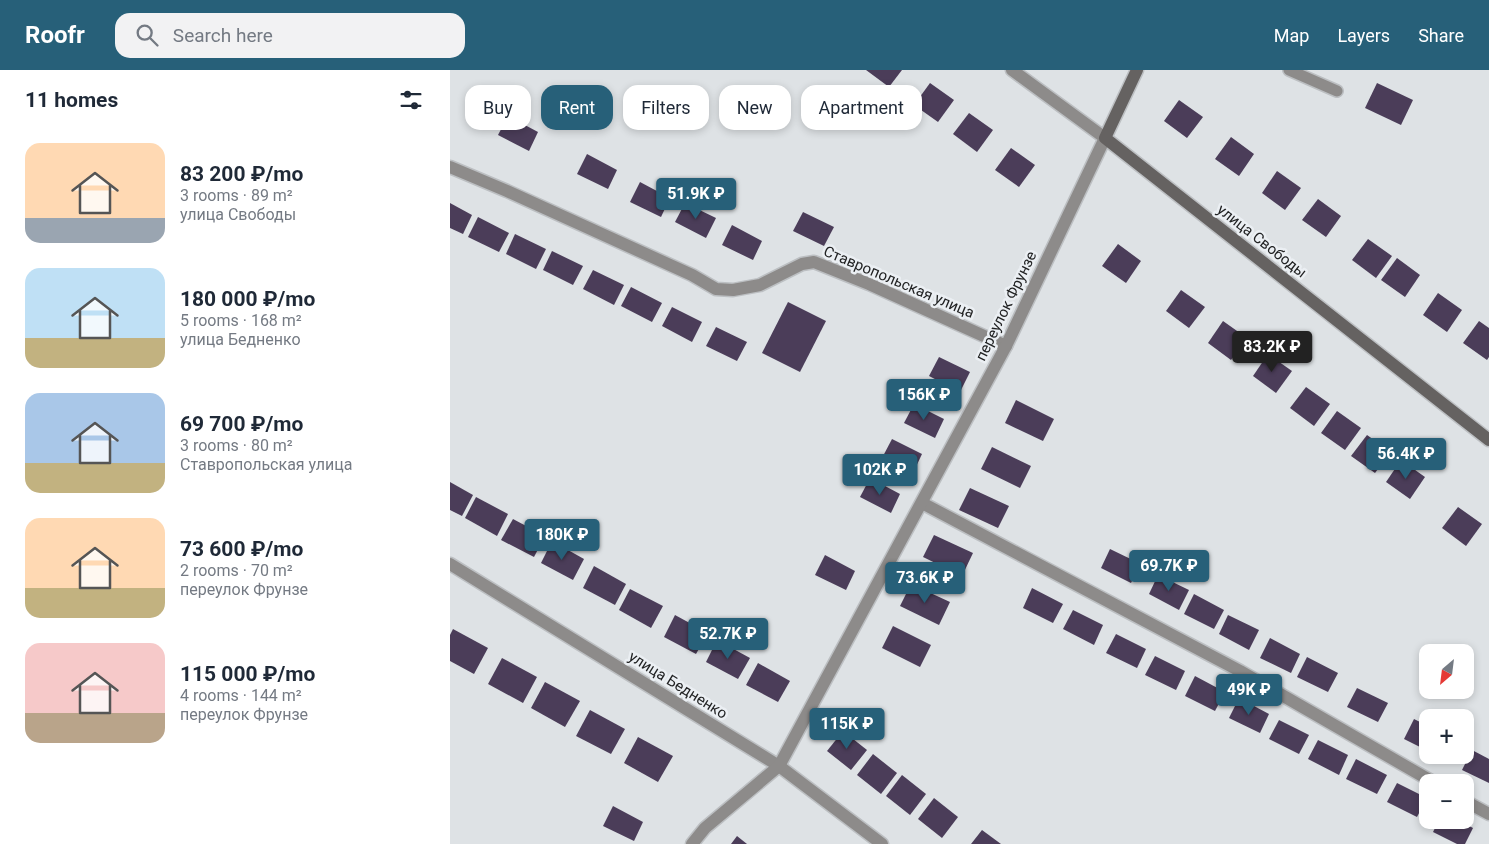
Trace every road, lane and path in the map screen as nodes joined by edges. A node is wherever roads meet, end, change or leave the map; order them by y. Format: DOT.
graph roads {
  1 [pos="1012,70"];
  2 [pos="1137,70"];
  3 [pos="1289,70"];
  4 [pos="1337,91"];
  5 [pos="1105,138"];
  6 [pos="450,167"];
  7 [pos="1006,346"];
  8 [pos="1489,440"];
  9 [pos="922,503"];
  10 [pos="450,564"];
  11 [pos="779,766"];
  12 [pos="1419,774"];
  13 [pos="1474,806"];
  14 [pos="1489,814"];
  15 [pos="692,844"];
  16 [pos="882,844"];
  1 -- 5 [label="street, улица Свободы"];
  2 -- 5 [label="main road, переулок Фрунзе"];
  3 -- 4 [label="lane"];
  5 -- 7 [label="street, переулок Фрунзе"];
  5 -- 8 [label="main road, улица Свободы"];
  6 -- 7 [label="street, Ставропольская улица"];
  7 -- 9 [label="street, переулок Фрунзе"];
  9 -- 11 [label="street, переулок Фрунзе"];
  9 -- 12 [label="street"];
  10 -- 11 [label="street, улица Бедненко"];
  11 -- 15 [label="street, переулок Фрунзе"];
  11 -- 16 [label="street, улица Бедненко"];
  13 -- 14 [label="street"];
}
